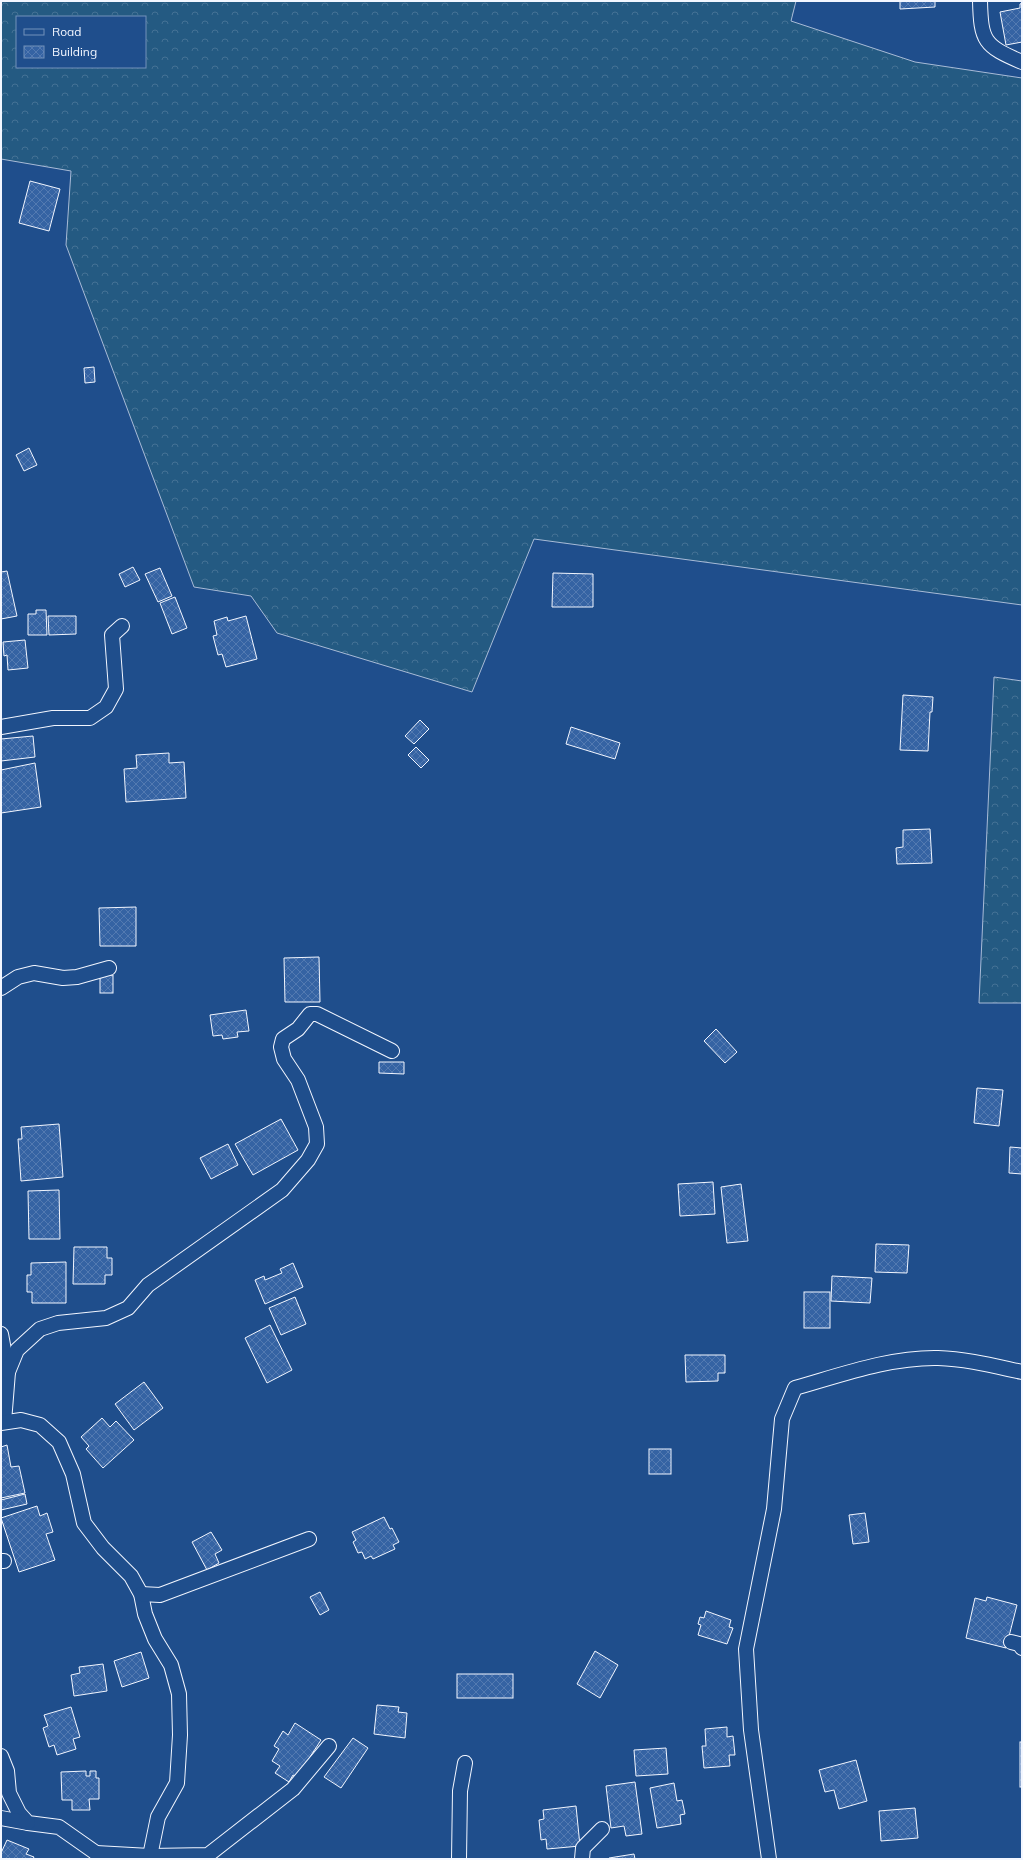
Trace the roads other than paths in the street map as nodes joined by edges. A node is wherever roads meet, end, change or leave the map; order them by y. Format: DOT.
graph roads {
  1 [pos="980,1"];
  2 [pos="1022,62"];
  3 [pos="122,626"];
  4 [pos="1,727"];
  5 [pos="109,968"];
  6 [pos="1,988"];
  7 [pos="392,1051"];
  8 [pos="1,1334"];
  9 [pos="8,1372"];
  10 [pos="1022,1372"];
  11 [pos="2,1422"];
  12 [pos="309,1539"];
  13 [pos="141,1594"];
  14 [pos="329,1746"];
  15 [pos="1,1756"];
  16 [pos="465,1763"];
  17 [pos="1,1818"];
  18 [pos="28,1823"];
  19 [pos="602,1829"];
  20 [pos="98,1856"];
  21 [pos="150,1856"];
  22 [pos="459,1859"];
  23 [pos="582,1859"];
  24 [pos="769,1859"];
  1 -- 2 [label="street"];
  3 -- 4 [label="street"];
  5 -- 6 [label="street"];
  7 -- 9 [label="street"];
  8 -- 9 [label="street"];
  9 -- 11 [label="street"];
  10 -- 24 [label="street"];
  11 -- 13 [label="street"];
  12 -- 13 [label="street"];
  13 -- 21 [label="street"];
  14 -- 21 [label="street"];
  15 -- 18 [label="street"];
  16 -- 22 [label="street"];
  17 -- 18 [label="street"];
  18 -- 20 [label="street"];
  19 -- 23 [label="street"];
  20 -- 21 [label="street"];
}
